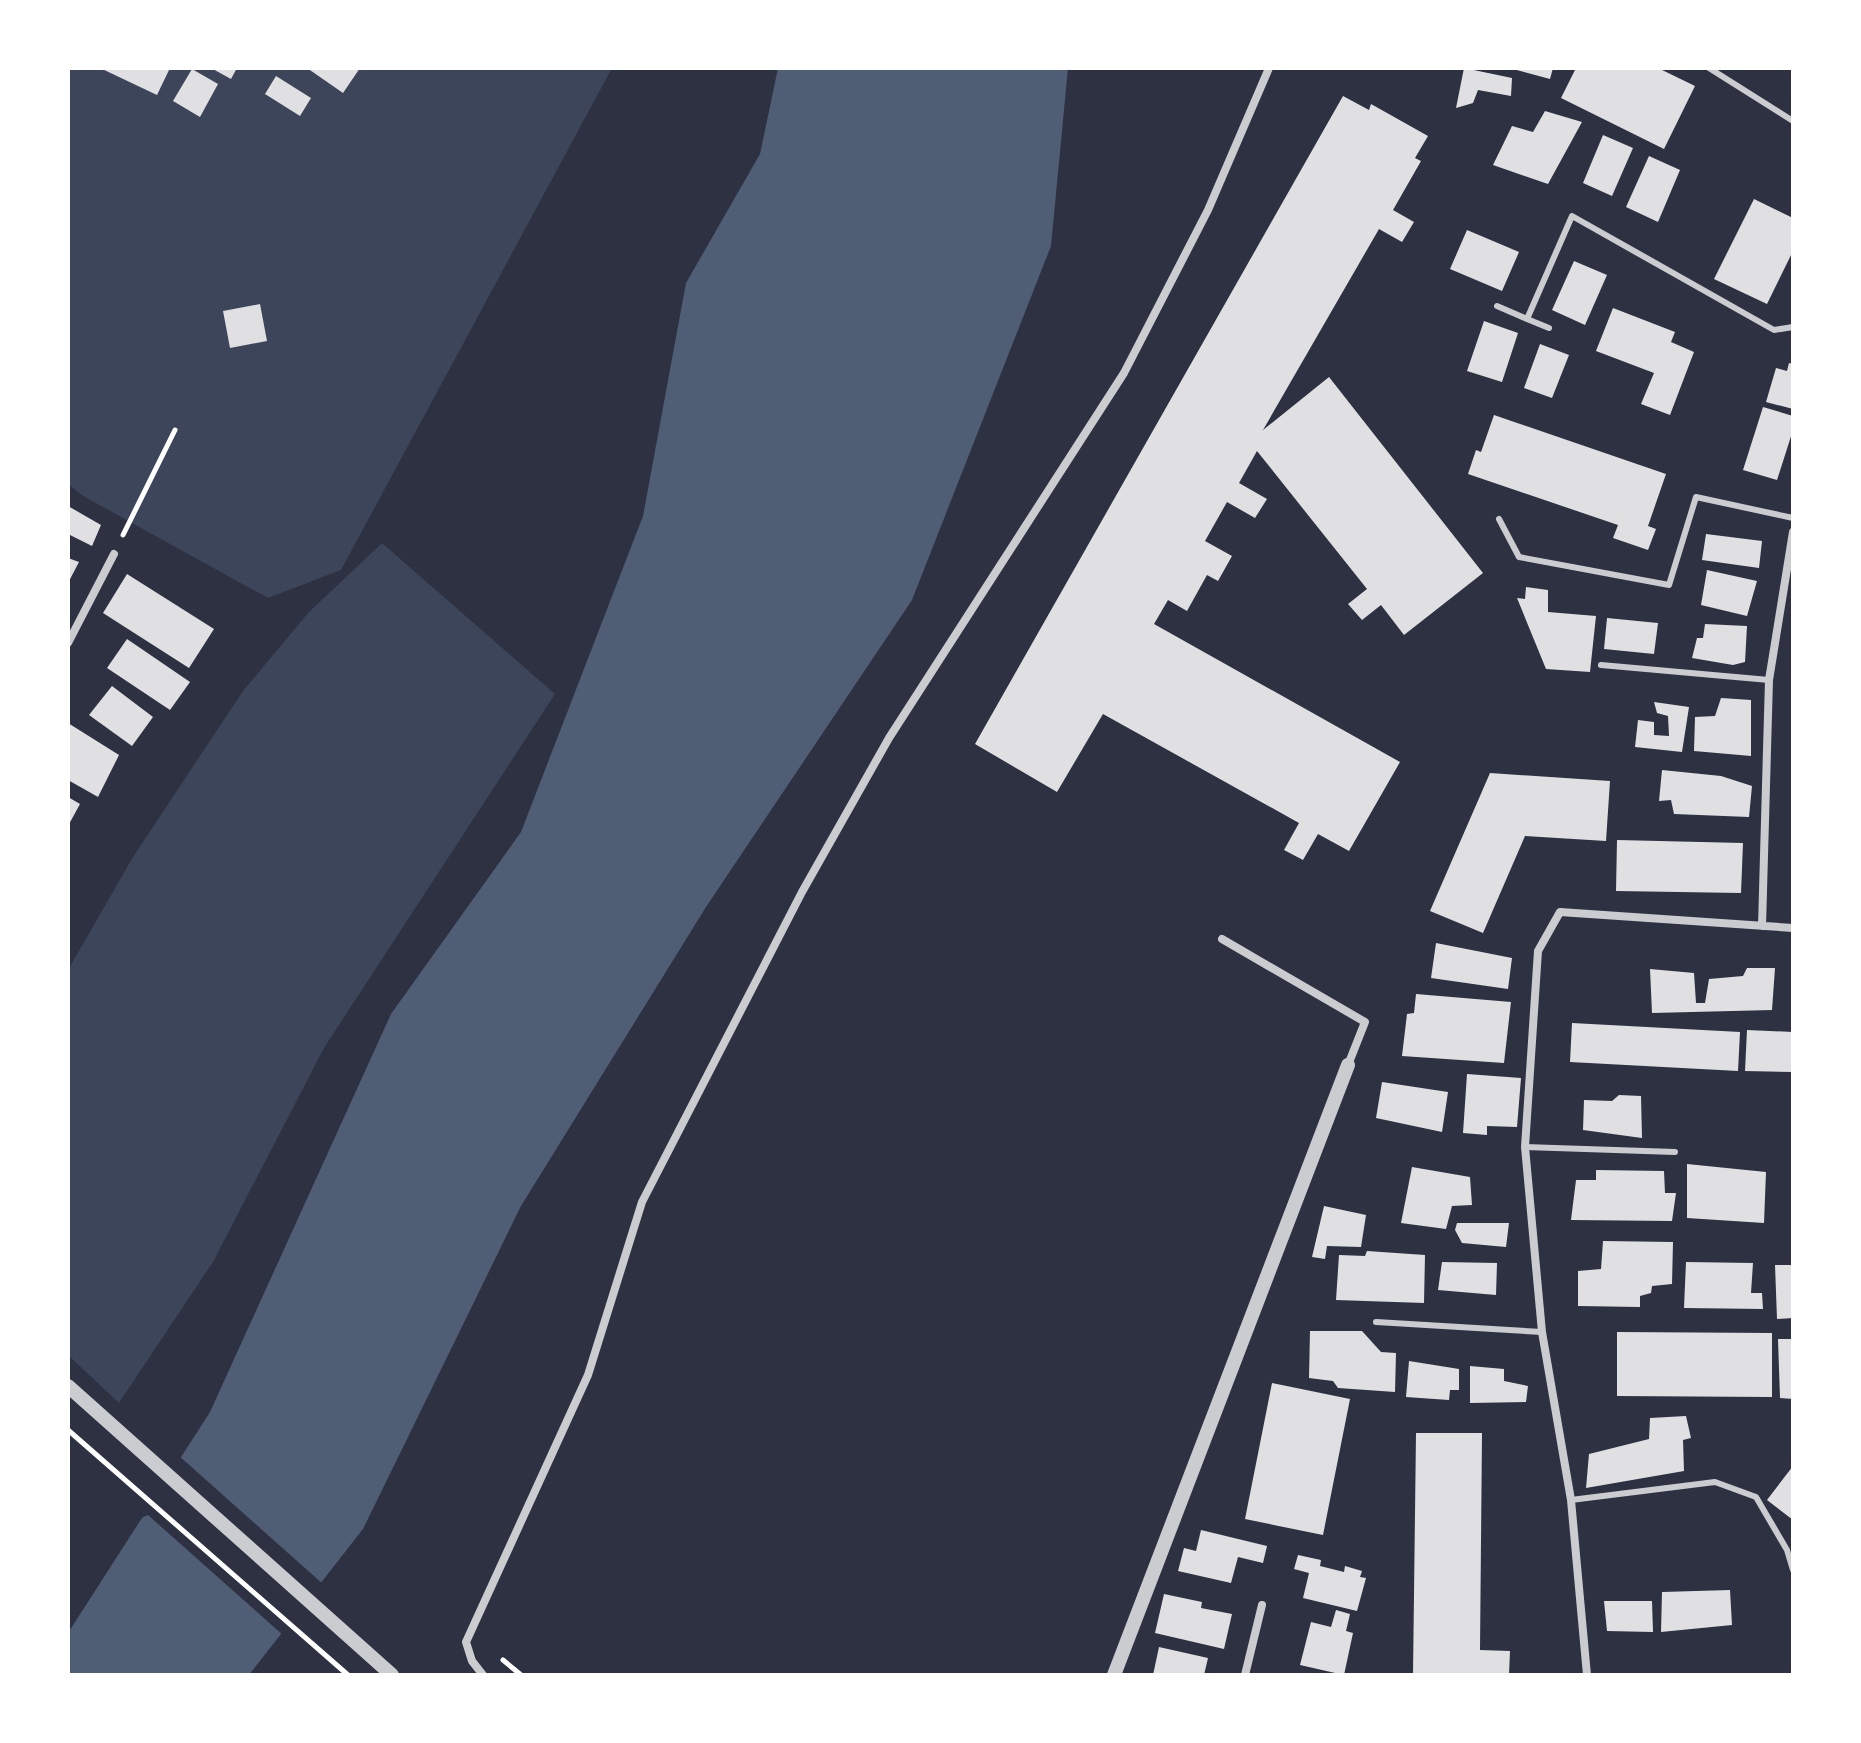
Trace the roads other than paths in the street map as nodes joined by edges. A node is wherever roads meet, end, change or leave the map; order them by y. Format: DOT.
graph roads {
  1 [pos="1269,68"];
  2 [pos="1709,68"];
  3 [pos="1793,121"];
  4 [pos="1497,306"];
  5 [pos="1527,319"];
  6 [pos="1793,327"];
  7 [pos="1549,328"];
  8 [pos="1793,518"];
  9 [pos="1499,519"];
  10 [pos="1793,532"];
  11 [pos="114,554"];
  12 [pos="68,643"];
  13 [pos="1601,665"];
  14 [pos="1769,680"];
  15 [pos="1762,926"];
  16 [pos="1793,928"];
  17 [pos="1222,939"];
  18 [pos="1348,1065"];
  19 [pos="1525,1147"];
  20 [pos="1675,1152"];
  21 [pos="1376,1322"];
  22 [pos="1542,1332"];
  23 [pos="68,1386"];
  24 [pos="1571,1500"];
  25 [pos="1793,1570"];
  26 [pos="1262,1605"];
  27 [pos="392,1675"];
  28 [pos="483,1675"];
  29 [pos="1114,1675"];
  30 [pos="1245,1675"];
  31 [pos="1587,1675"];
  1 -- 28 [label="street"];
  2 -- 3 [label="lane"];
  4 -- 5 [label="lane"];
  5 -- 6 [label="lane"];
  5 -- 7 [label="lane"];
  8 -- 9 [label="lane"];
  10 -- 14 [label="street"];
  11 -- 12 [label="street"];
  13 -- 14 [label="lane"];
  14 -- 15 [label="street"];
  15 -- 16 [label="street"];
  15 -- 19 [label="street"];
  17 -- 18 [label="street"];
  18 -- 29 [label="street"];
  19 -- 20 [label="lane"];
  19 -- 22 [label="street"];
  21 -- 22 [label="lane"];
  22 -- 24 [label="street"];
  23 -- 27 [label="street"];
  24 -- 25 [label="lane"];
  24 -- 31 [label="street"];
  26 -- 30 [label="street"];
}
